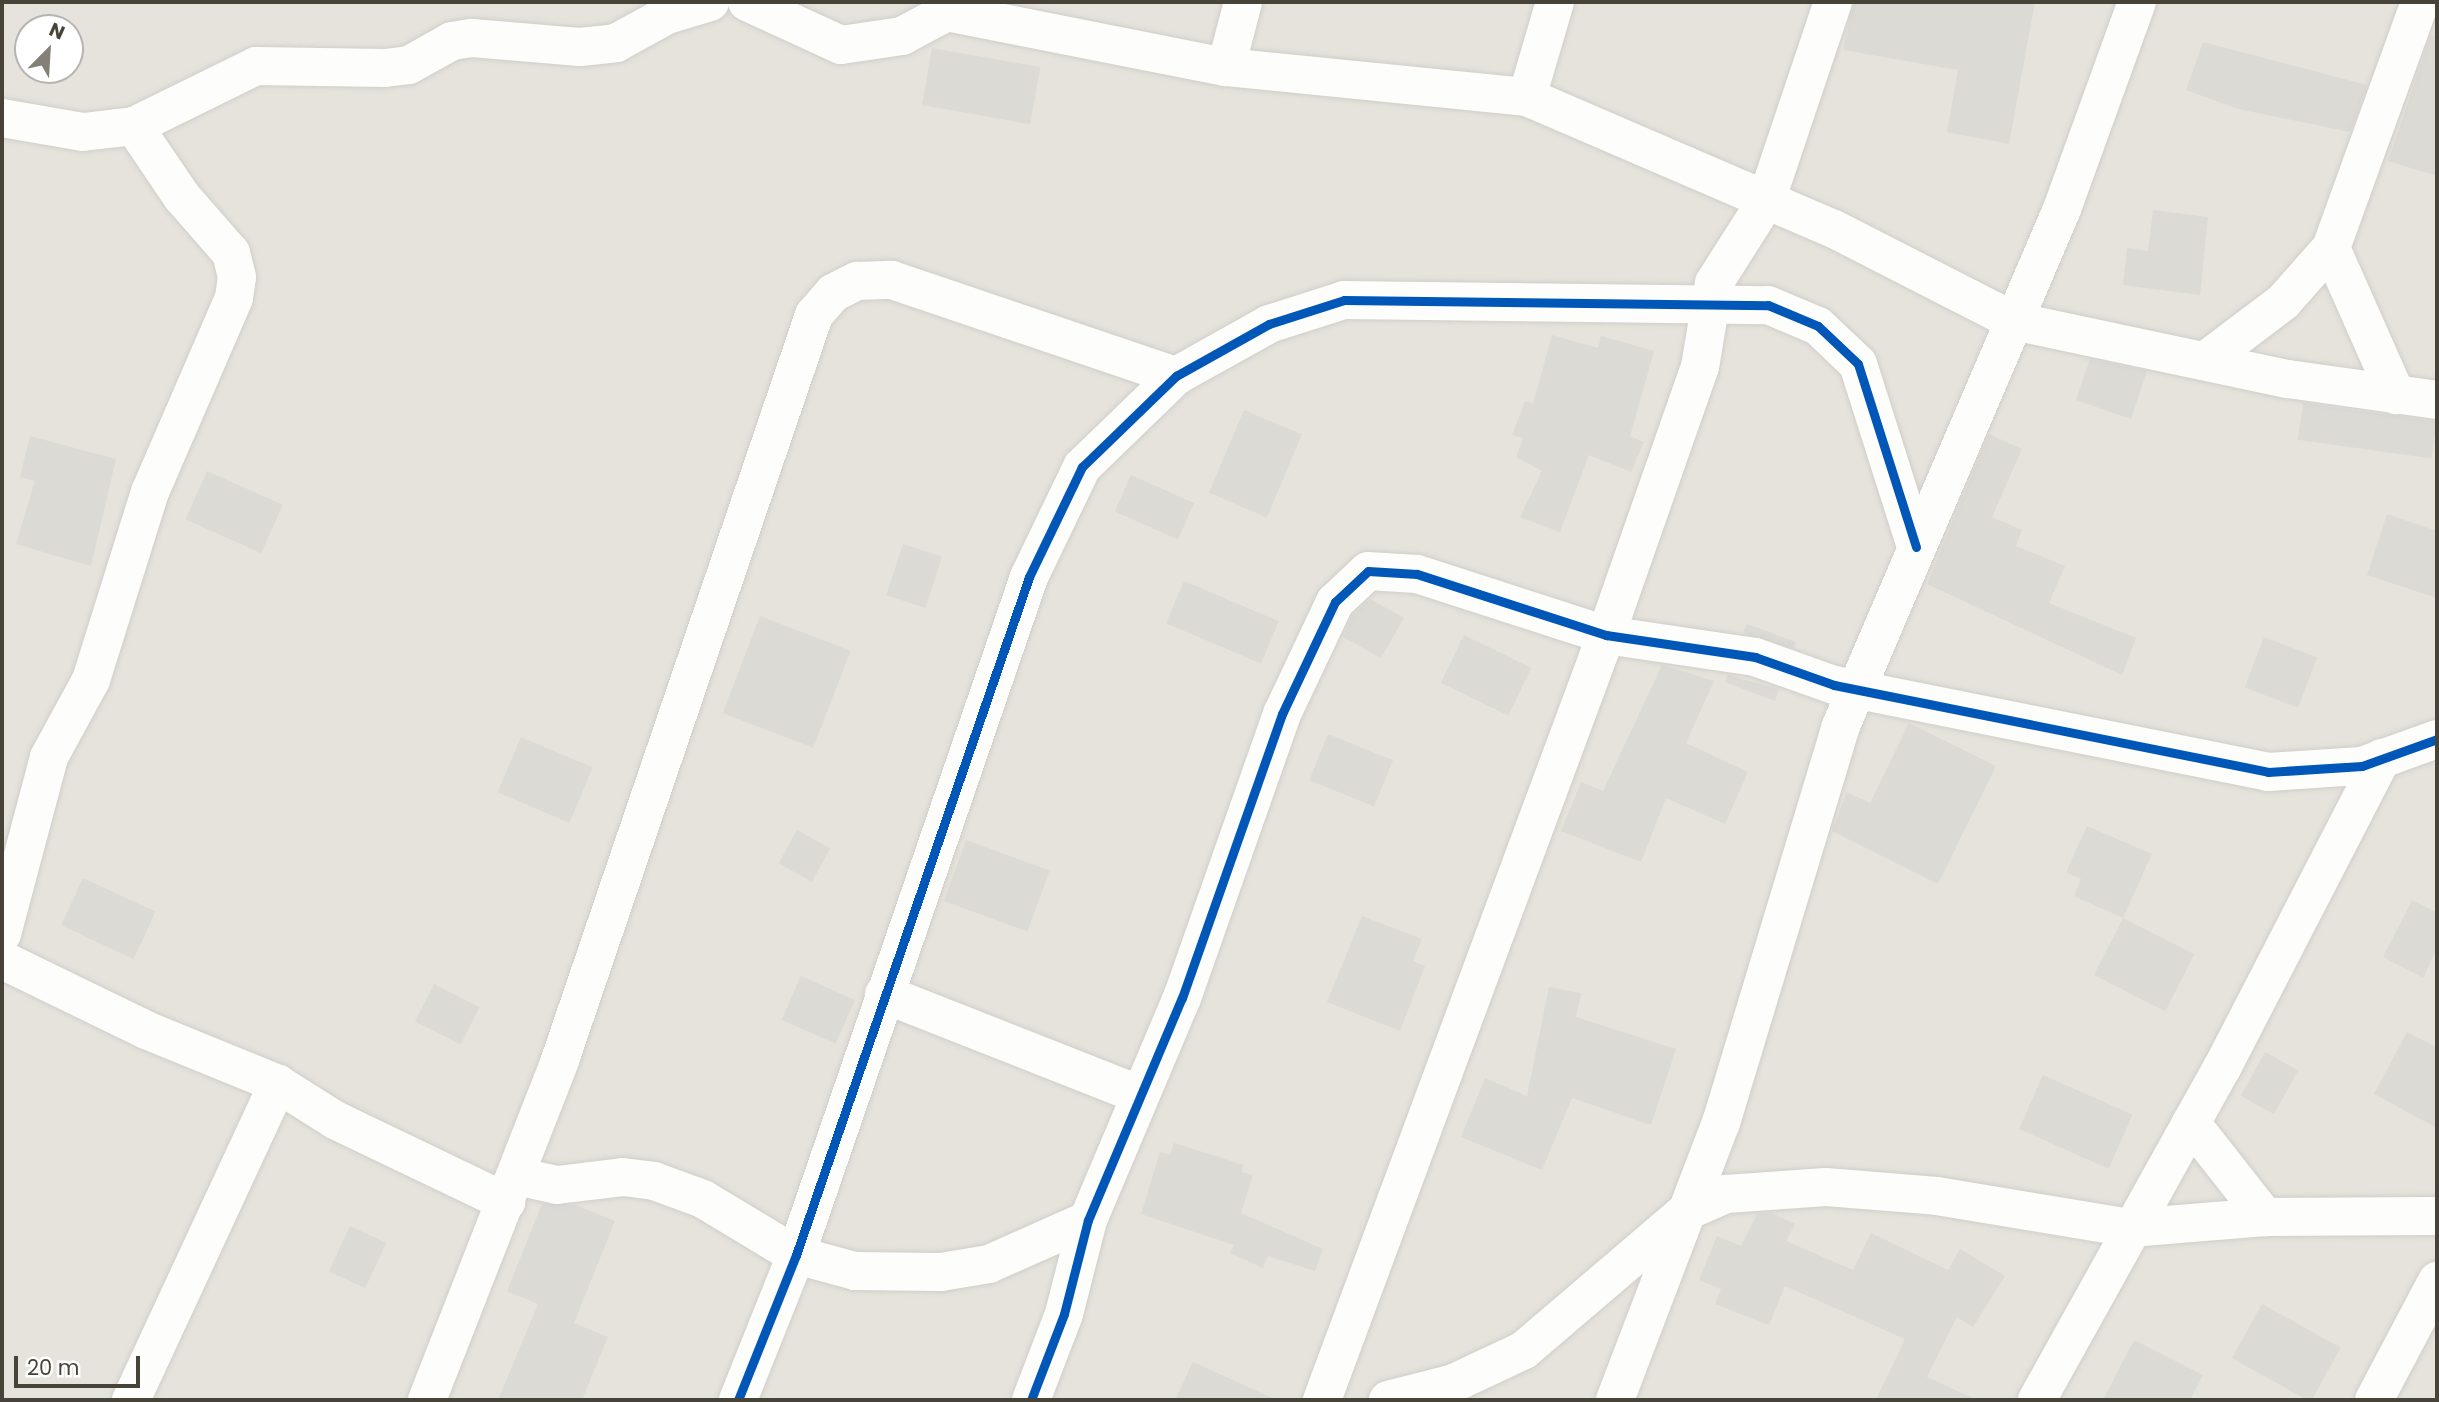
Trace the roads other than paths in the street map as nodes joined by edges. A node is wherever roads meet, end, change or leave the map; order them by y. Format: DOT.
graph roads {
  1 [pos="710,2"];
  2 [pos="748,2"];
  3 [pos="1243,2"];
  4 [pos="1555,2"];
  5 [pos="1833,2"];
  6 [pos="2137,2"];
  7 [pos="2420,2"];
  8 [pos="949,7"];
  9 [pos="1226,67"];
  10 [pos="1527,97"];
  11 [pos="2,118"];
  12 [pos="134,126"];
  13 [pos="1766,201"];
  14 [pos="2332,248"];
  15 [pos="1709,308"];
  16 [pos="2014,321"];
  17 [pos="2205,361"];
  18 [pos="1176,376"];
  19 [pos="2396,395"];
  20 [pos="2437,400"];
  21 [pos="1916,547"];
  22 [pos="1606,635"];
  23 [pos="1856,687"];
  24 [pos="2437,739"];
  25 [pos="2382,758"];
  26 [pos="2,934"];
  27 [pos="2,960"];
  28 [pos="884,993"];
  29 [pos="278,1084"];
  30 [pos="1138,1094"];
  31 [pos="2191,1123"];
  32 [pos="511,1189"];
  33 [pos="1687,1210"];
  34 [pos="2437,1216"];
  35 [pos="2265,1217"];
  36 [pos="1088,1220"];
  37 [pos="2131,1228"];
  38 [pos="796,1255"];
  39 [pos="2437,1281"];
  40 [pos="131,1400"];
  41 [pos="427,1400"];
  42 [pos="738,1400"];
  43 [pos="1031,1400"];
  44 [pos="1322,1400"];
  45 [pos="1388,1400"];
  46 [pos="1615,1400"];
  47 [pos="2037,1400"];
  48 [pos="2374,1400"];
  1 -- 12 [label="street"];
  2 -- 8 [label="street"];
  3 -- 9 [label="street"];
  4 -- 10 [label="street"];
  5 -- 13 [label="street"];
  6 -- 16 [label="street"];
  7 -- 14 [label="street"];
  8 -- 9 [label="street"];
  9 -- 10 [label="street"];
  10 -- 13 [label="street"];
  11 -- 12 [label="street"];
  12 -- 26 [label="street"];
  13 -- 15 [label="street"];
  13 -- 16 [label="street"];
  14 -- 17 [label="street"];
  14 -- 19 [label="street"];
  15 -- 18 [label="street"];
  15 -- 21 [label="street"];
  15 -- 22 [label="street"];
  16 -- 17 [label="street"];
  16 -- 21 [label="street"];
  17 -- 19 [label="street"];
  18 -- 28 [label="street"];
  18 -- 32 [label="street"];
  19 -- 20 [label="street"];
  21 -- 23 [label="street"];
  22 -- 23 [label="street"];
  22 -- 30 [label="street"];
  22 -- 44 [label="street"];
  23 -- 25 [label="street"];
  23 -- 33 [label="street"];
  24 -- 25 [label="street"];
  25 -- 31 [label="street"];
  27 -- 29 [label="street"];
  28 -- 30 [label="street"];
  28 -- 38 [label="street"];
  29 -- 32 [label="street"];
  29 -- 40 [label="street"];
  30 -- 36 [label="street"];
  31 -- 35 [label="street"];
  31 -- 37 [label="street"];
  32 -- 38 [label="street"];
  32 -- 41 [label="street"];
  33 -- 37 [label="street"];
  33 -- 45 [label="street"];
  33 -- 46 [label="street"];
  34 -- 35 [label="street"];
  35 -- 37 [label="street"];
  36 -- 38 [label="street"];
  36 -- 43 [label="street"];
  37 -- 47 [label="street"];
  38 -- 42 [label="street"];
  39 -- 48 [label="street"];
}
